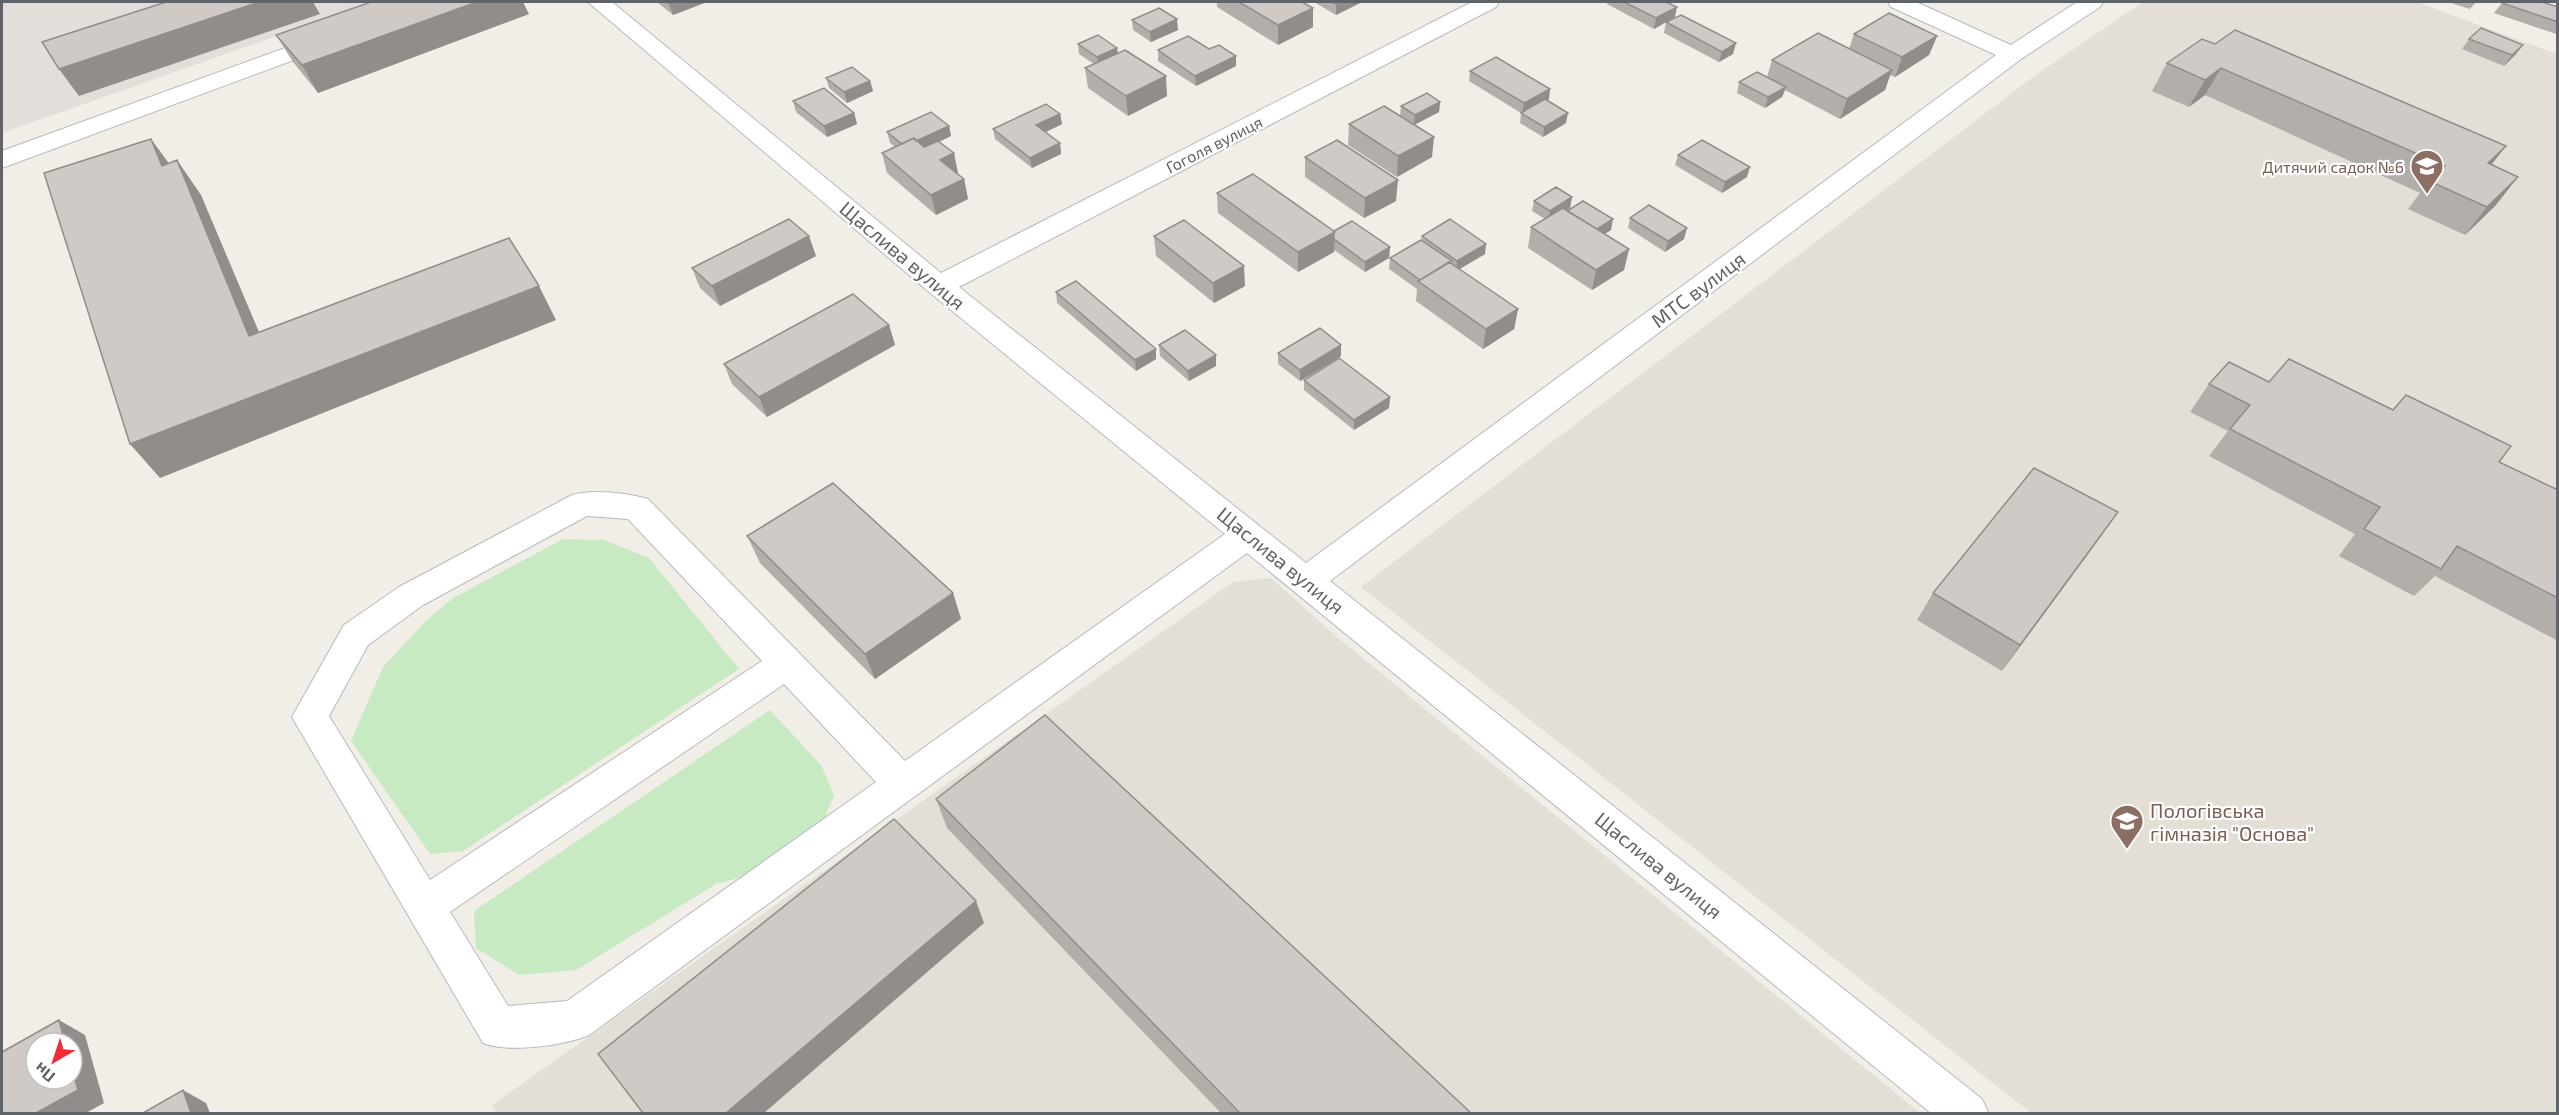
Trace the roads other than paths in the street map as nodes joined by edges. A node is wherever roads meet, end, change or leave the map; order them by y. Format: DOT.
graph roads {
  1 [pos="599,2"];
  2 [pos="1488,2"];
  3 [pos="1899,2"];
  4 [pos="2092,2"];
  5 [pos="355,30"];
  6 [pos="2013,54"];
  7 [pos="2,160"];
  8 [pos="939,286"];
  9 [pos="1249,534"];
  10 [pos="1307,580"];
  11 [pos="787,663"];
  12 [pos="903,784"];
  13 [pos="425,906"];
  14 [pos="1967,1113"];
  1 -- 8 [label="street, Щаслива вулиця"];
  2 -- 8 [label="street, Гоголя вулиця"];
  3 -- 6 [label="street"];
  4 -- 6 [label="street, МТС вулиця"];
  5 -- 7 [label="street"];
  6 -- 10 [label="street, МТС вулиця"];
  8 -- 9 [label="street, Щаслива вулиця"];
  9 -- 10 [label="street, Щаслива вулиця"];
  9 -- 12 [label="street"];
  10 -- 14 [label="street, Щаслива вулиця"];
  11 -- 12 [label="street"];
  11 -- 13 [label="street"];
  11 -- 13 [label="street"];
  12 -- 13 [label="street"];
}
